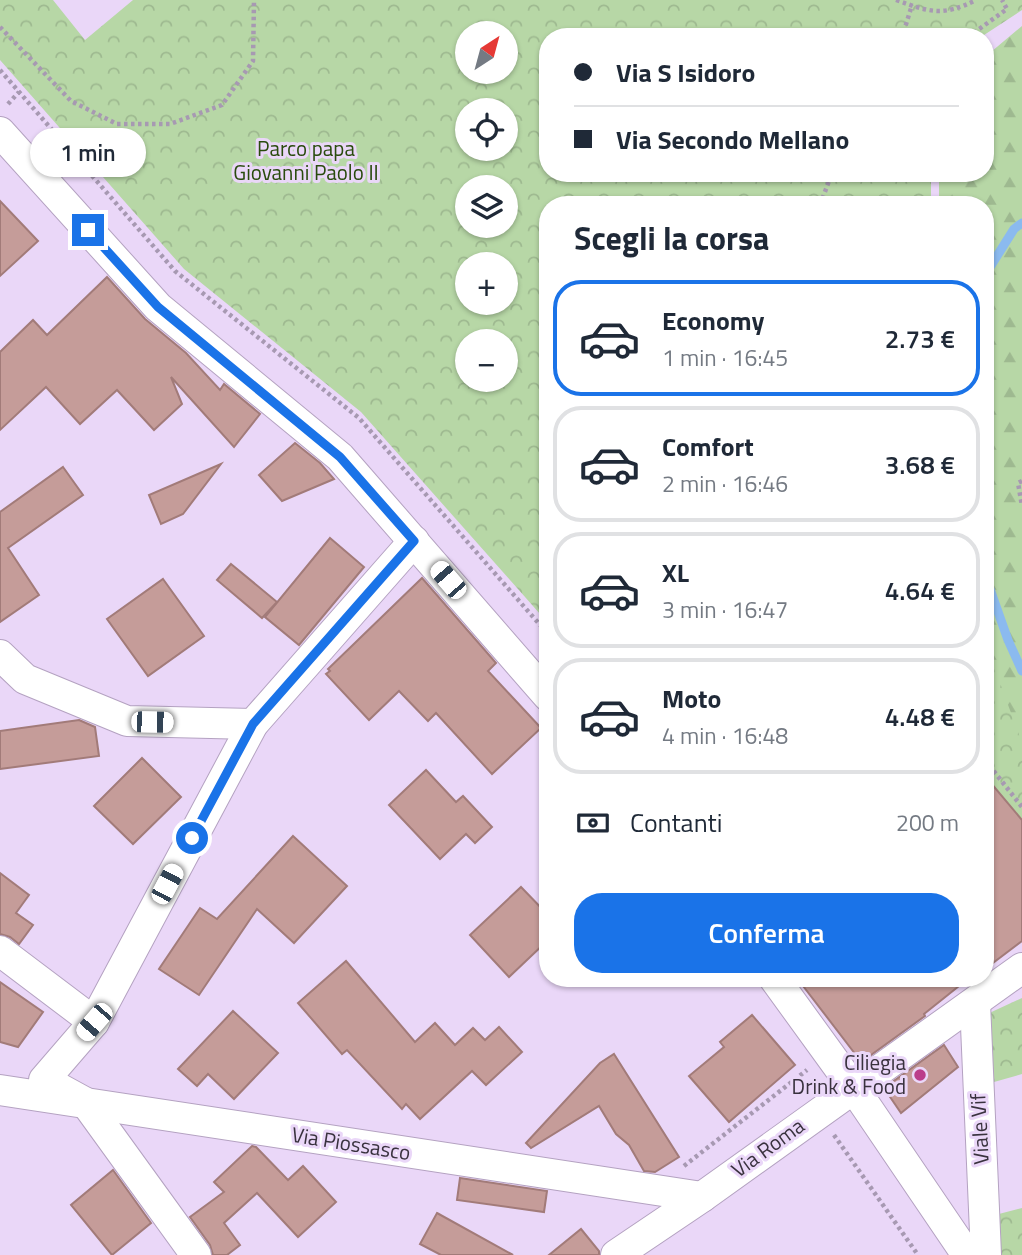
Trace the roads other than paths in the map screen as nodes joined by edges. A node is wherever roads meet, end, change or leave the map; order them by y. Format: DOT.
graph roads {
  1 [pos="0,132"];
  2 [pos="414,541"];
  3 [pos="0,655"];
  4 [pos="539,686"];
  5 [pos="253,724"];
  6 [pos="0,951"];
  7 [pos="1022,968"];
  8 [pos="781,987"];
  9 [pos="975,1003"];
  10 [pos="94,1022"];
  11 [pos="853,1087"];
  12 [pos="0,1090"];
  13 [pos="86,1103"];
  14 [pos="702,1197"];
  15 [pos="196,1255"];
  16 [pos="616,1255"];
  17 [pos="967,1255"];
  18 [pos="986,1255"];
  1 -- 2 [label="street"];
  2 -- 4 [label="street"];
  2 -- 5 [label="street"];
  3 -- 5 [label="street"];
  5 -- 10 [label="street"];
  6 -- 10 [label="street"];
  7 -- 9 [label="street, Via Roma"];
  8 -- 11 [label="street"];
  9 -- 11 [label="street, Via Roma"];
  9 -- 18 [label="street, Viale Vif"];
  10 -- 13 [label="street"];
  11 -- 14 [label="street, Via Roma"];
  11 -- 17 [label="street"];
  12 -- 13 [label="street, Via Piossasco"];
  13 -- 14 [label="street, Via Piossasco"];
  13 -- 15 [label="street"];
  14 -- 16 [label="street, Via Roma"];
}
